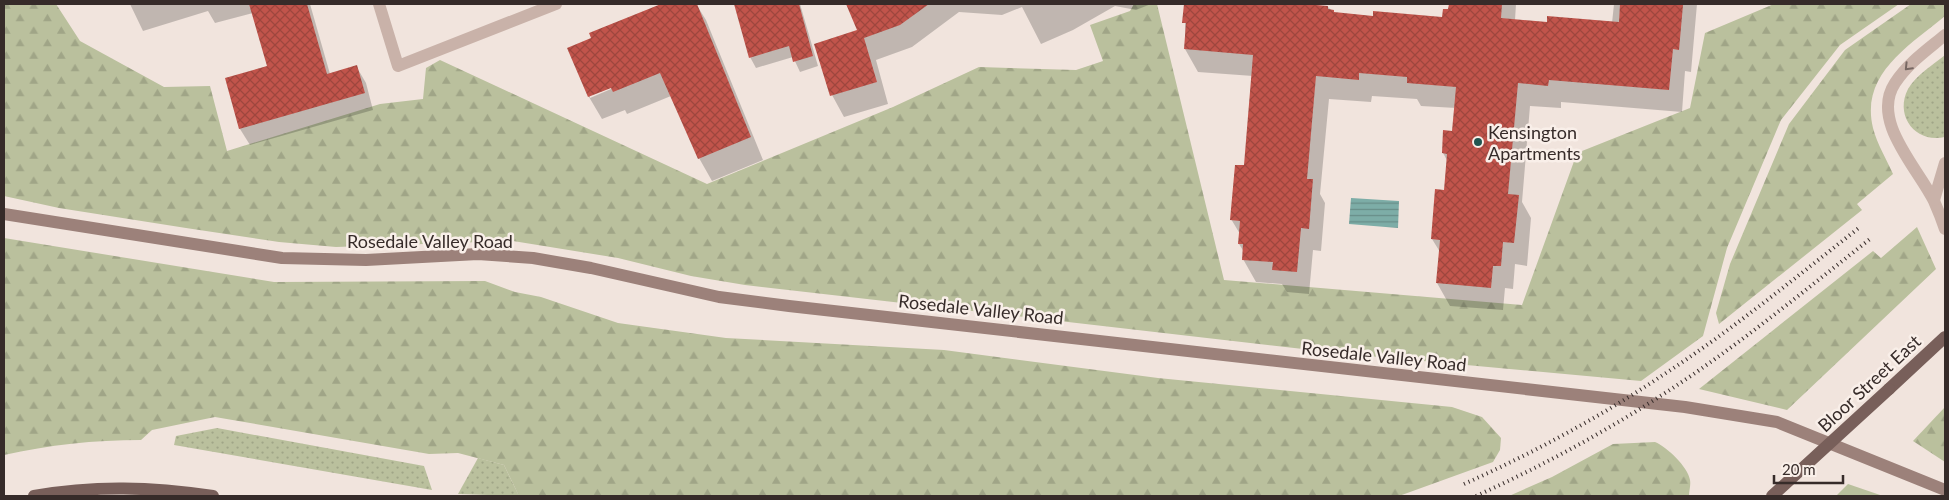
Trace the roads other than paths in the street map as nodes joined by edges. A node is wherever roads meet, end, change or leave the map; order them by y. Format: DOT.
graph roads {
  1 [pos="379,4"];
  2 [pos="556,4"];
  3 [pos="1945,35"];
  4 [pos="1945,163"];
  5 [pos="1934,200"];
  6 [pos="4,214"];
  7 [pos="1945,230"];
  8 [pos="1945,337"];
  9 [pos="1945,490"];
  10 [pos="165,493"];
  11 [pos="34,496"];
  12 [pos="214,496"];
  13 [pos="1772,496"];
  1 -- 2 [label="street"];
  3 -- 5 [label="street, one-way"];
  4 -- 5 [label="street"];
  5 -- 7 [label="street"];
  6 -- 9 [label="street, Rosedale Valley Road"];
  8 -- 13 [label="main road, Bloor Street East, bridge"];
  10 -- 11 [label="main road"];
  10 -- 12 [label="main road"];
}
